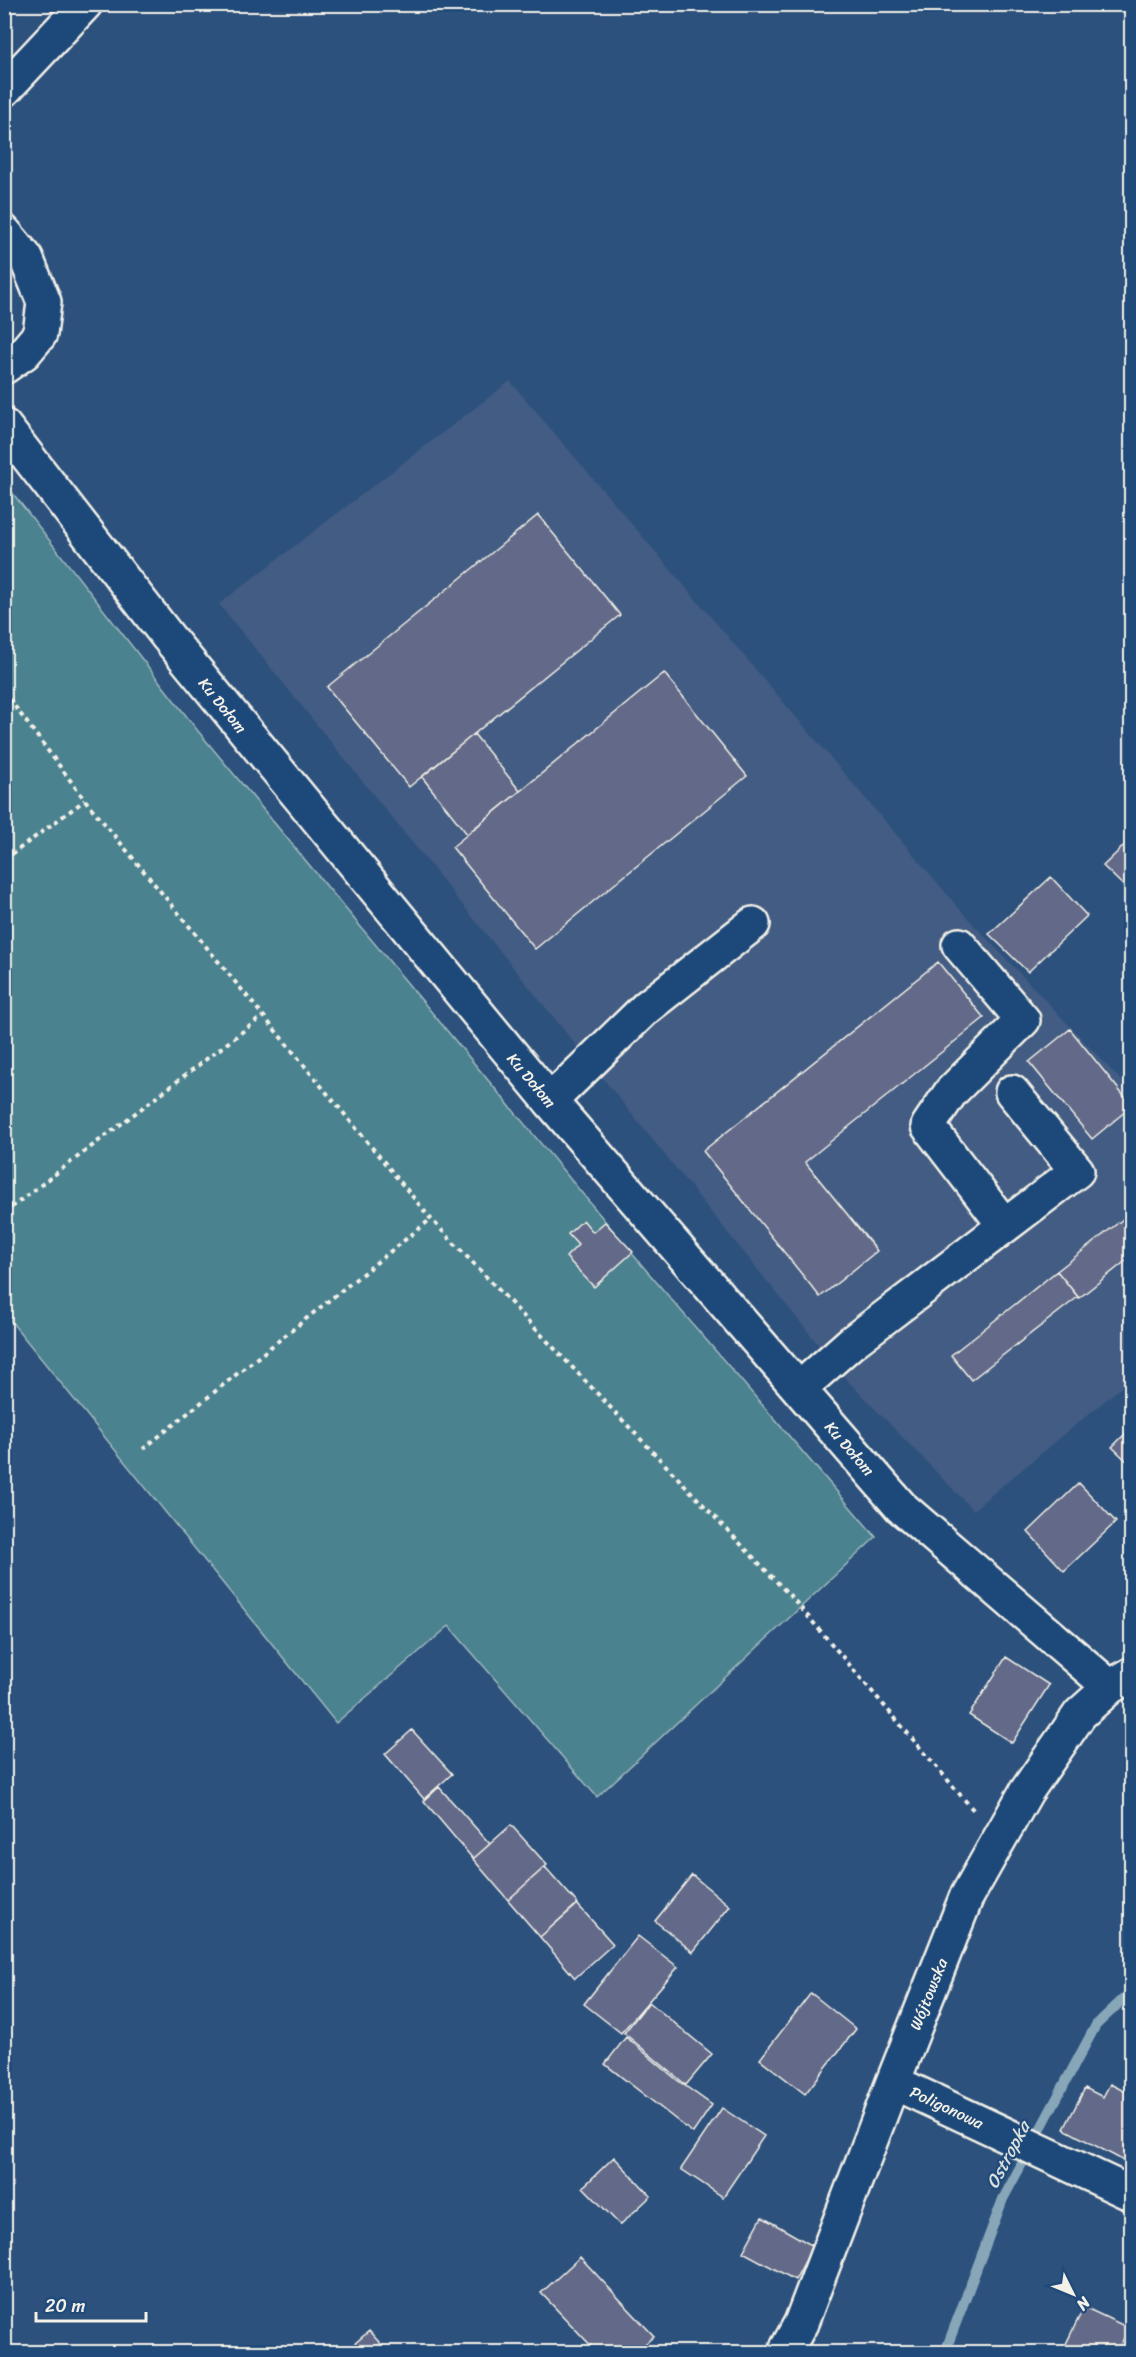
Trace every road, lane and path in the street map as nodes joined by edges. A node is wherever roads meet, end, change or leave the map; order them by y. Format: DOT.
graph roads {
  1 [pos="85,4"];
  2 [pos="4,90"];
  3 [pos="4,232"];
  4 [pos="4,367"];
  5 [pos="4,426"];
  6 [pos="4,692"];
  7 [pos="85,800"];
  8 [pos="4,860"];
  9 [pos="753,924"];
  10 [pos="959,945"];
  11 [pos="263,1016"];
  12 [pos="1012,1092"];
  13 [pos="550,1101"];
  14 [pos="4,1213"];
  15 [pos="431,1219"];
  16 [pos="1005,1226"];
  17 [pos="799,1389"];
  18 [pos="143,1449"];
  19 [pos="1121,1681"];
  20 [pos="999,1840"];
  21 [pos="893,2082"];
  22 [pos="1131,2194"];
  23 [pos="785,2352"];
  1 -- 2 [label="street"];
  3 -- 4 [label="street"];
  5 -- 13 [label="street, Ku Dołom"];
  6 -- 7 [label="path"];
  7 -- 8 [label="path"];
  7 -- 11 [label="path"];
  9 -- 13 [label="street"];
  10 -- 16 [label="street"];
  11 -- 14 [label="path"];
  11 -- 15 [label="path"];
  12 -- 16 [label="street"];
  13 -- 17 [label="street, Ku Dołom"];
  15 -- 18 [label="path"];
  15 -- 20 [label="path"];
  16 -- 17 [label="street"];
  17 -- 19 [label="street, Ku Dołom"];
  19 -- 20 [label="street, Wójtowska"];
  20 -- 21 [label="street, Wójtowska"];
  21 -- 22 [label="street, Poligonowa"];
  21 -- 23 [label="street, Wójtowska"];
}
